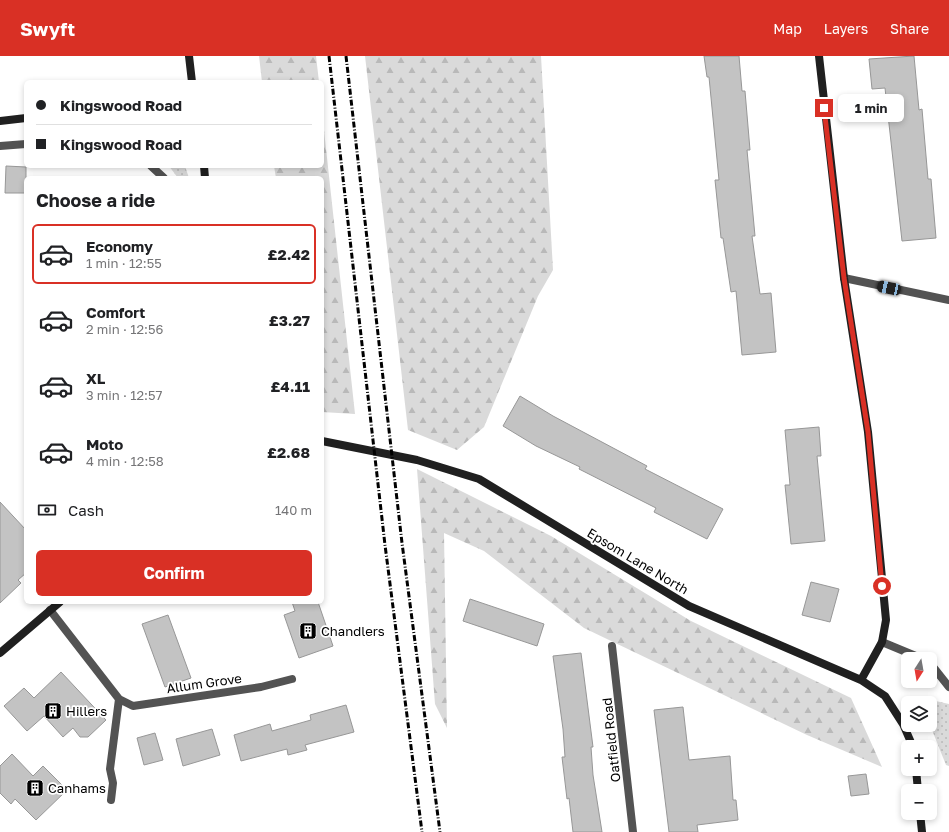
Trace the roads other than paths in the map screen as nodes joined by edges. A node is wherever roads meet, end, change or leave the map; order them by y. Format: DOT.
graph roads {
  1 [pos="189,56"];
  2 [pos="819,56"];
  3 [pos="192,80"];
  4 [pos="24,118"];
  5 [pos="0,121"];
  6 [pos="24,144"];
  7 [pos="0,146"];
  8 [pos="153,168"];
  9 [pos="162,176"];
  10 [pos="844,278"];
  11 [pos="949,300"];
  12 [pos="324,441"];
  13 [pos="58,604"];
  14 [pos="50,610"];
  15 [pos="882,642"];
  16 [pos="612,646"];
  17 [pos="906,652"];
  18 [pos="0,653"];
  19 [pos="937,672"];
  20 [pos="292,679"];
  21 [pos="861,680"];
  22 [pos="949,687"];
  23 [pos="119,699"];
  24 [pos="910,740"];
  25 [pos="111,800"];
  26 [pos="921,820"];
  27 [pos="633,832"];
  28 [pos="922,832"];
  1 -- 3 [label="main road"];
  2 -- 10 [label="main road"];
  4 -- 5 [label="main road"];
  6 -- 7 [label="street"];
  8 -- 9 [label="street"];
  10 -- 11 [label="street"];
  10 -- 15 [label="main road"];
  12 -- 21 [label="main road, Epsom Lane North"];
  13 -- 14 [label="main road"];
  14 -- 18 [label="main road"];
  14 -- 23 [label="street"];
  15 -- 17 [label="street"];
  15 -- 21 [label="main road"];
  16 -- 27 [label="street, Oatfield Road"];
  19 -- 22 [label="street"];
  20 -- 23 [label="street, Allum Grove"];
  21 -- 24 [label="main road, Epsom Lane North"];
  23 -- 25 [label="street"];
  26 -- 28 [label="main road"];
}
